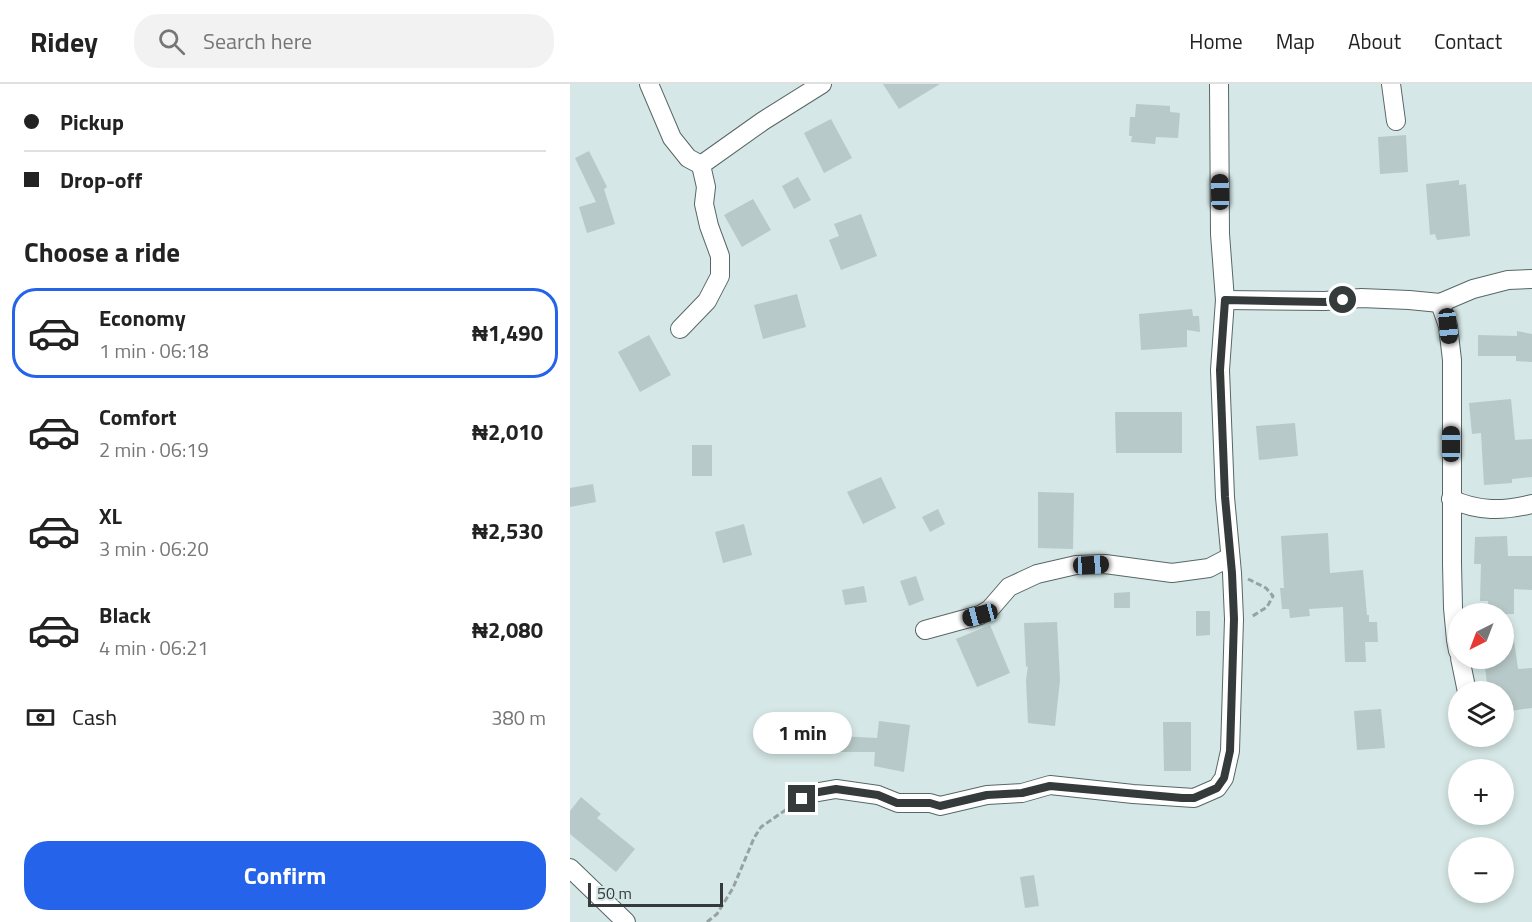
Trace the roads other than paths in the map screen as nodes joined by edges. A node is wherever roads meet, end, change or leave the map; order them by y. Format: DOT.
graph roads {
  1 [pos="649,84"];
  2 [pos="822,84"];
  3 [pos="1219,84"];
  4 [pos="1391,84"];
  5 [pos="1396,121"];
  6 [pos="701,165"];
  7 [pos="1532,279"];
  8 [pos="1225,300"];
  9 [pos="1440,303"];
  10 [pos="680,329"];
  11 [pos="1452,499"];
  12 [pos="1532,504"];
  13 [pos="1231,565"];
  14 [pos="1453,603"];
  15 [pos="925,630"];
  16 [pos="802,799"];
  17 [pos="570,868"];
  18 [pos="626,922"];
  1 -- 6 [label="street"];
  2 -- 6 [label="street"];
  3 -- 8 [label="street"];
  4 -- 5 [label="street"];
  6 -- 10 [label="street"];
  7 -- 9 [label="street"];
  8 -- 9 [label="street"];
  8 -- 13 [label="street"];
  9 -- 11 [label="street"];
  11 -- 12 [label="street"];
  11 -- 14 [label="street"];
  13 -- 15 [label="street"];
  13 -- 16 [label="street"];
  17 -- 18 [label="street"];
}
